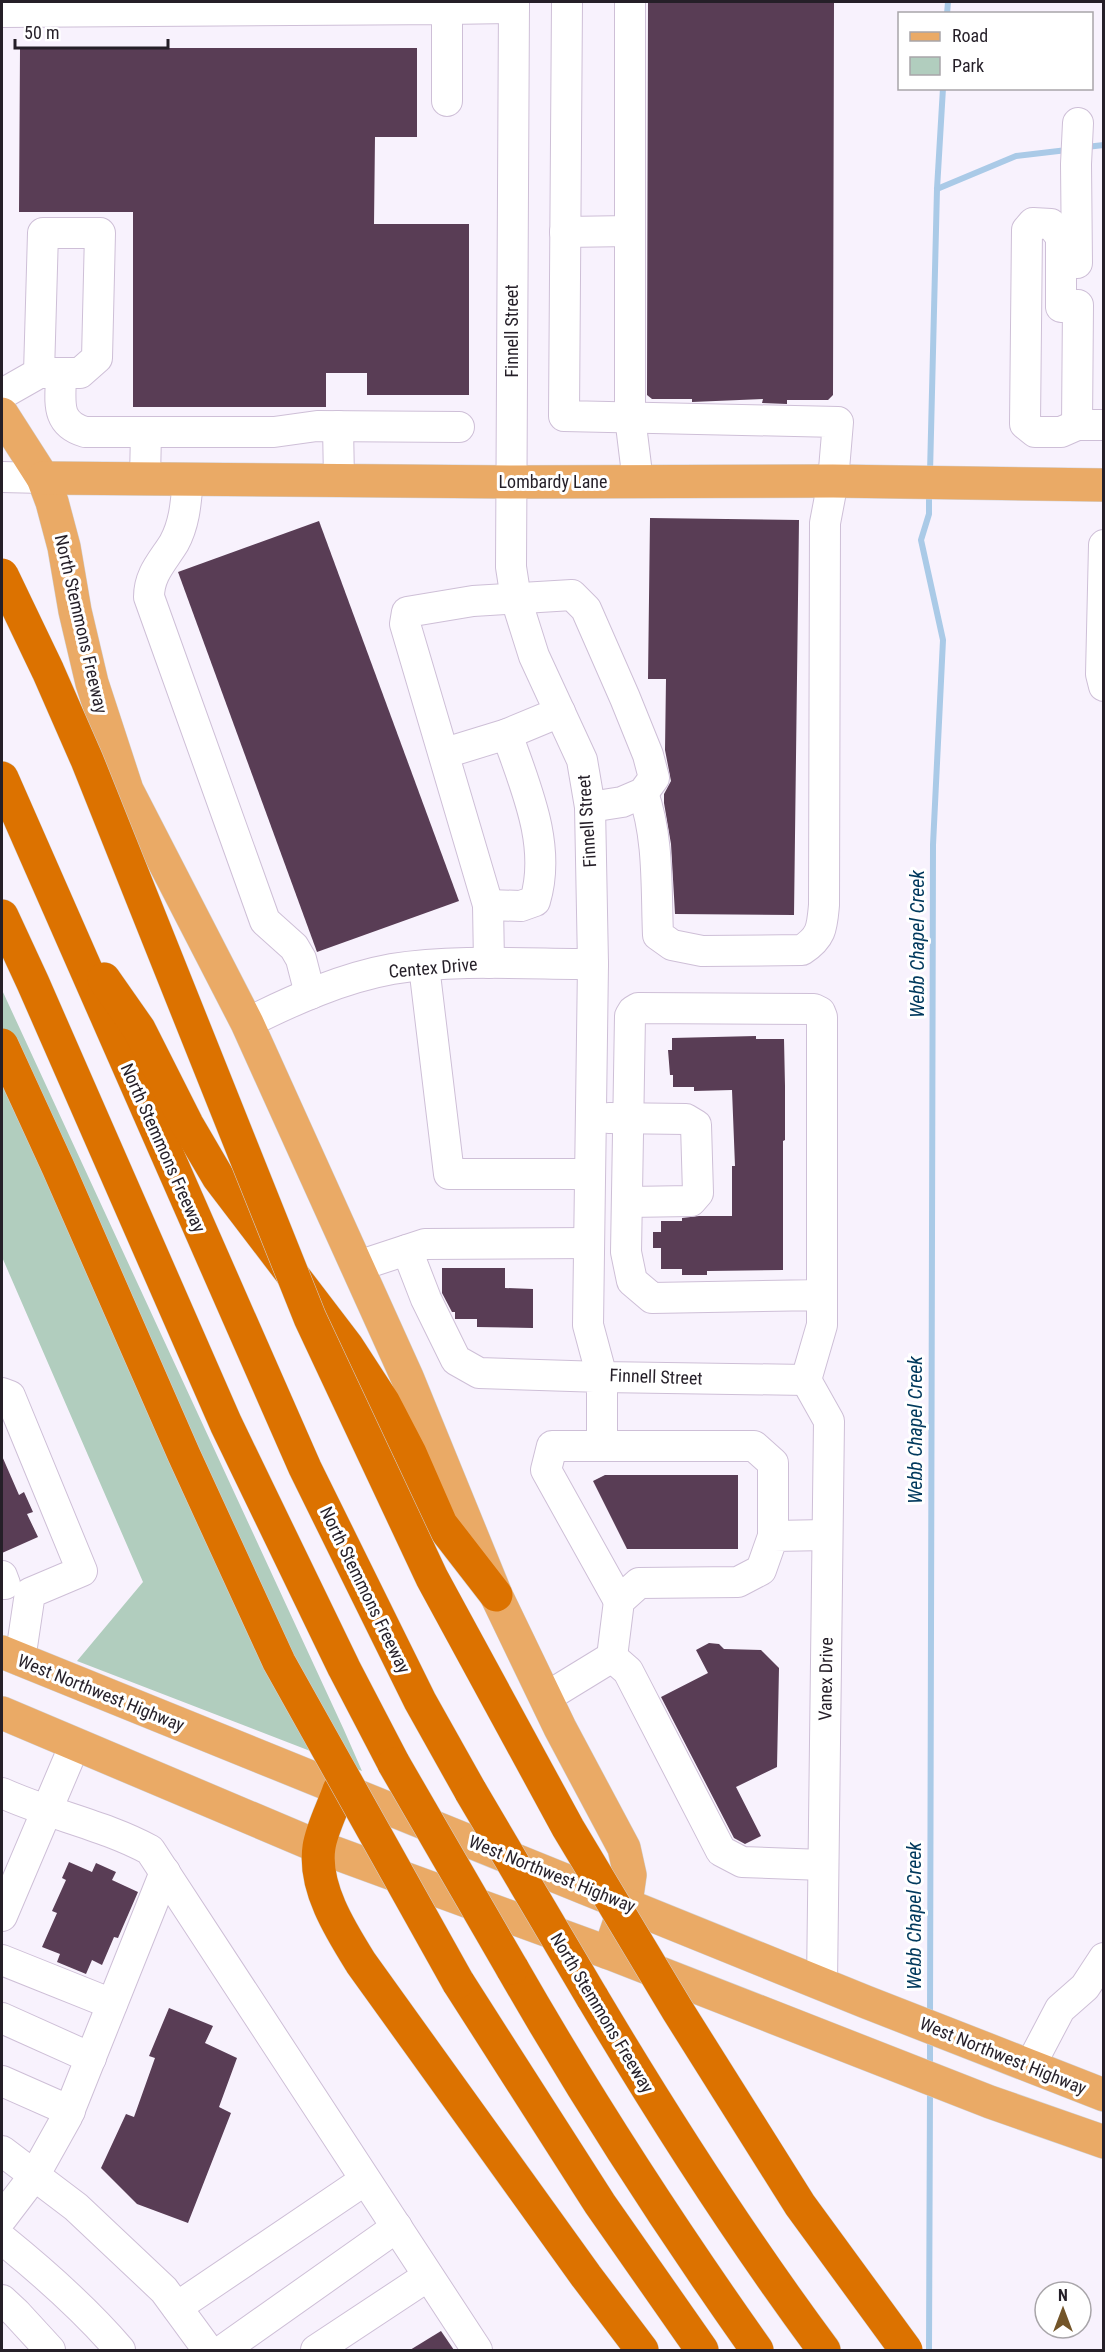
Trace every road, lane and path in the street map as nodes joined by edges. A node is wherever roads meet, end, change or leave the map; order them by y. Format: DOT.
graph roads {
  1 [pos="567,2"];
  2 [pos="630,2"];
  3 [pos="514,5"];
  4 [pos="309,7"];
  5 [pos="447,9"];
  6 [pos="2,12"];
  7 [pos="447,101"];
  8 [pos="1078,123"];
  9 [pos="630,231"];
  10 [pos="565,232"];
  11 [pos="1078,305"];
  12 [pos="2,394"];
  13 [pos="2,414"];
  14 [pos="630,417"];
  15 [pos="1090,425"];
  16 [pos="338,426"];
  17 [pos="459,427"];
  18 [pos="146,432"];
  19 [pos="2,477"];
  20 [pos="43,478"];
  21 [pos="102,478"];
  22 [pos="145,479"];
  23 [pos="188,479"];
  24 [pos="339,480"];
  25 [pos="833,481"];
  26 [pos="511,482"];
  27 [pos="638,482"];
  28 [pos="1104,485"];
  29 [pos="1104,545"];
  30 [pos="64,547"];
  31 [pos="2,575"];
  32 [pos="516,599"];
  33 [pos="1104,686"];
  34 [pos="561,712"];
  35 [pos="507,734"];
  36 [pos="445,753"];
  37 [pos="2,778"];
  38 [pos="643,793"];
  39 [pos="590,807"];
  40 [pos="488,905"];
  41 [pos="60,915"];
  42 [pos="2,916"];
  43 [pos="489,963"];
  44 [pos="593,964"];
  45 [pos="424,966"];
  46 [pos="309,994"];
  47 [pos="247,1023"];
  48 [pos="2,1045"];
  49 [pos="628,1118"];
  50 [pos="591,1119"];
  51 [pos="590,1174"];
  52 [pos="628,1202"];
  53 [pos="589,1243"];
  54 [pos="407,1250"];
  55 [pos="358,1266"];
  56 [pos="822,1295"];
  57 [pos="602,1377"];
  58 [pos="806,1380"];
  59 [pos="2,1393"];
  60 [pos="12,1431"];
  61 [pos="602,1446"];
  62 [pos="827,1535"];
  63 [pos="773,1536"];
  64 [pos="496,1595"];
  65 [pos="619,1601"];
  66 [pos="11,1656"];
  67 [pos="612,1657"];
  68 [pos="545,1698"];
  69 [pos="2,1713"];
  70 [pos="75,1744"];
  71 [pos="339,1790"];
  72 [pos="2,1793"];
  73 [pos="47,1810"];
  74 [pos="319,1847"];
  75 [pos="824,1865"];
  76 [pos="165,1872"];
  77 [pos="626,1903"];
  78 [pos="2,1916"];
  79 [pos="609,1953"];
  80 [pos="1104,1958"];
  81 [pos="2,1960"];
  82 [pos="822,1984"];
  83 [pos="1072,1998"];
  84 [pos="1104,2001"];
  85 [pos="112,2004"];
  86 [pos="2,2018"];
  87 [pos="91,2058"];
  88 [pos="1030,2066"];
  89 [pos="2,2081"];
  90 [pos="1104,2095"];
  91 [pos="70,2111"];
  92 [pos="1104,2142"];
  93 [pos="2,2151"];
  94 [pos="34,2176"];
  95 [pos="366,2180"];
  96 [pos="2,2217"];
  97 [pos="397,2227"];
  98 [pos="2,2240"];
  99 [pos="428,2276"];
  100 [pos="2,2300"];
  101 [pos="177,2307"];
  102 [pos="50,2350"];
  103 [pos="120,2350"];
  104 [pos="208,2350"];
  105 [pos="223,2350"];
  106 [pos="316,2350"];
  107 [pos="477,2350"];
  108 [pos="642,2350"];
  109 [pos="702,2350"];
  110 [pos="757,2350"];
  111 [pos="824,2350"];
  112 [pos="906,2350"];
  1 -- 10 [label="street"];
  2 -- 9 [label="street"];
  3 -- 5 [label="street"];
  3 -- 26 [label="street, Finnell Street"];
  4 -- 5 [label="street"];
  4 -- 6 [label="street"];
  5 -- 7 [label="street"];
  8 -- 11 [label="street"];
  9 -- 10 [label="street"];
  9 -- 14 [label="street"];
  10 -- 14 [label="street"];
  11 -- 15 [label="street"];
  11 -- 15 [label="street"];
  12 -- 18 [label="street"];
  13 -- 20 [label="main road, North Stemmons Freeway"];
  14 -- 25 [label="street"];
  14 -- 27 [label="street"];
  16 -- 17 [label="street"];
  16 -- 18 [label="street"];
  16 -- 24 [label="street"];
  18 -- 22 [label="street"];
  19 -- 20 [label="street, Lombardy Lane"];
  20 -- 21 [label="main road, Lombardy Lane"];
  20 -- 30 [label="main road, North Stemmons Freeway"];
  21 -- 22 [label="main road, Lombardy Lane"];
  21 -- 30 [label="main road"];
  22 -- 23 [label="main road, Lombardy Lane"];
  23 -- 24 [label="main road, Lombardy Lane"];
  23 -- 46 [label="street"];
  24 -- 26 [label="main road, Lombardy Lane"];
  25 -- 27 [label="main road, Lombardy Lane"];
  25 -- 28 [label="main road, Lombardy Lane"];
  25 -- 38 [label="street"];
  26 -- 27 [label="main road, Lombardy Lane"];
  26 -- 32 [label="street, Finnell Street"];
  29 -- 33 [label="street"];
  30 -- 47 [label="main road, North Stemmons Freeway"];
  31 -- 112 [label="highway, bridge"];
  32 -- 34 [label="street, Finnell Street"];
  32 -- 36 [label="street"];
  32 -- 38 [label="street"];
  34 -- 35 [label="street"];
  34 -- 39 [label="street, Finnell Street"];
  35 -- 36 [label="street"];
  35 -- 40 [label="street"];
  36 -- 40 [label="street"];
  37 -- 41 [label="highway, North Stemmons Freeway"];
  38 -- 39 [label="street"];
  39 -- 44 [label="street, Finnell Street"];
  40 -- 43 [label="street"];
  41 -- 64 [label="highway"];
  41 -- 111 [label="highway, North Stemmons Freeway, bridge"];
  42 -- 110 [label="highway, bridge"];
  43 -- 44 [label="street, Centex Drive"];
  43 -- 45 [label="street, Centex Drive"];
  44 -- 50 [label="street, Finnell Street"];
  45 -- 46 [label="street, Centex Drive"];
  45 -- 51 [label="street"];
  46 -- 47 [label="street, Centex Drive"];
  47 -- 55 [label="main road, North Stemmons Freeway"];
  48 -- 109 [label="highway, bridge"];
  49 -- 50 [label="street"];
  49 -- 52 [label="street"];
  49 -- 52 [label="street"];
  49 -- 56 [label="street"];
  50 -- 51 [label="street, Finnell Street"];
  51 -- 53 [label="street, Finnell Street"];
  52 -- 56 [label="street"];
  53 -- 54 [label="street"];
  53 -- 57 [label="street, Finnell Street"];
  54 -- 55 [label="street"];
  54 -- 57 [label="street"];
  55 -- 64 [label="main road, North Stemmons Freeway"];
  56 -- 58 [label="street"];
  57 -- 58 [label="street, Finnell Street"];
  57 -- 61 [label="street"];
  58 -- 62 [label="street, Vanex Drive"];
  59 -- 60 [label="street"];
  60 -- 66 [label="street"];
  61 -- 63 [label="street"];
  61 -- 65 [label="street"];
  62 -- 63 [label="street"];
  62 -- 75 [label="street, Vanex Drive"];
  63 -- 65 [label="street"];
  64 -- 68 [label="main road, North Stemmons Freeway"];
  65 -- 67 [label="street"];
  66 -- 71 [label="main road, West Northwest Highway"];
  67 -- 68 [label="street"];
  67 -- 75 [label="street"];
  68 -- 77 [label="main road, North Stemmons Freeway"];
  69 -- 70 [label="main road"];
  70 -- 73 [label="street"];
  70 -- 74 [label="main road"];
  71 -- 74 [label="highway"];
  71 -- 77 [label="main road, West Northwest Highway"];
  72 -- 73 [label="street"];
  73 -- 76 [label="street"];
  73 -- 78 [label="street"];
  74 -- 79 [label="main road"];
  74 -- 108 [label="highway"];
  75 -- 82 [label="street, Vanex Drive"];
  76 -- 85 [label="street"];
  76 -- 95 [label="street"];
  77 -- 79 [label="main road, North Stemmons Freeway"];
  77 -- 82 [label="main road, West Northwest Highway"];
  79 -- 92 [label="main road"];
  80 -- 83 [label="street"];
  81 -- 85 [label="street"];
  82 -- 88 [label="main road, West Northwest Highway"];
  83 -- 84 [label="street"];
  83 -- 88 [label="street"];
  85 -- 87 [label="street"];
  86 -- 87 [label="street"];
  87 -- 91 [label="street"];
  88 -- 90 [label="main road, West Northwest Highway"];
  89 -- 91 [label="street"];
  91 -- 94 [label="street"];
  93 -- 94 [label="street"];
  94 -- 96 [label="street"];
  94 -- 101 [label="street"];
  95 -- 97 [label="street"];
  95 -- 101 [label="street"];
  97 -- 99 [label="street"];
  97 -- 105 [label="street"];
  98 -- 103 [label="street"];
  99 -- 106 [label="street"];
  99 -- 107 [label="street"];
  100 -- 102 [label="street"];
  101 -- 104 [label="street"];
}
